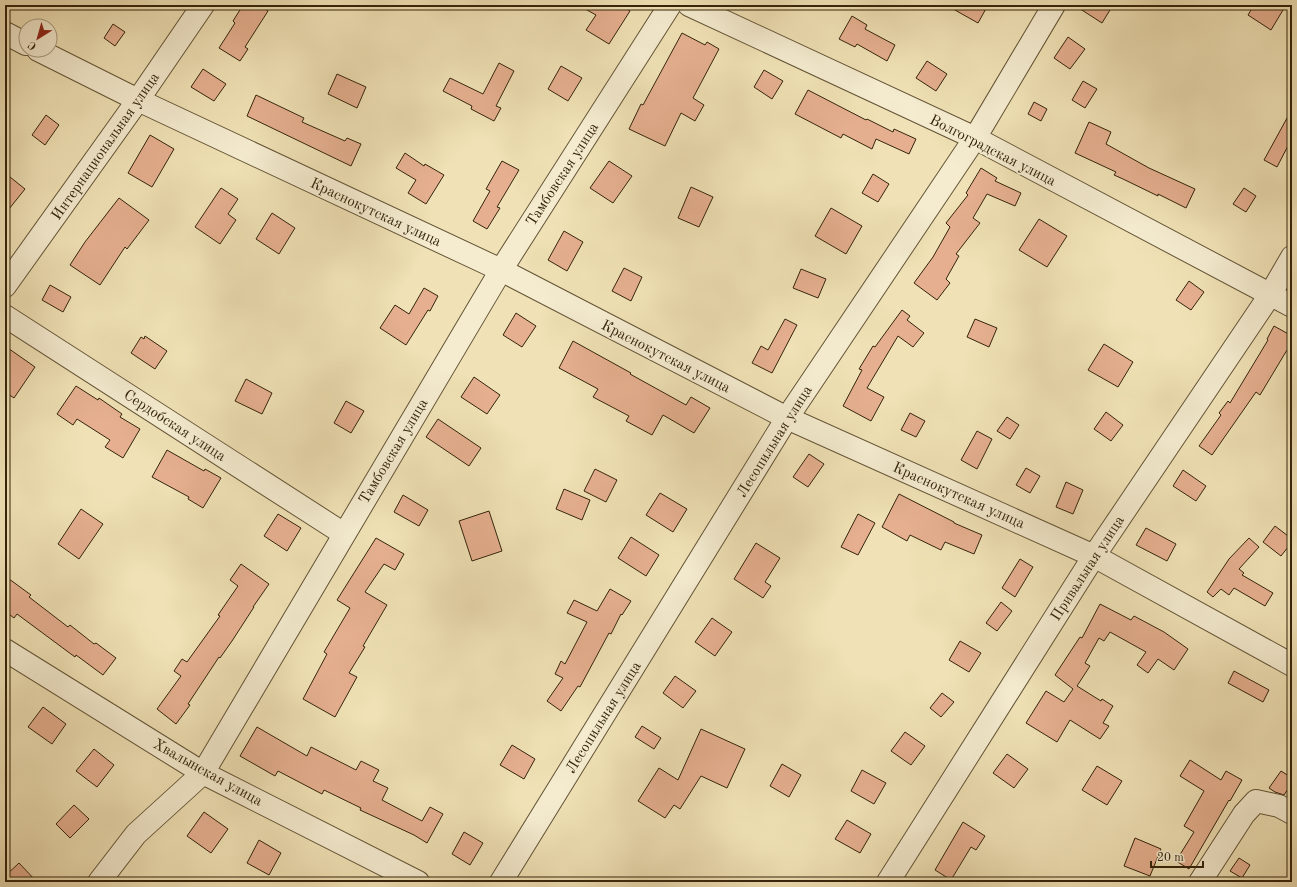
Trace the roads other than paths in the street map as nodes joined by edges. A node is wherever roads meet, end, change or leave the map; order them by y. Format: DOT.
graph roads {
  1 [pos="203,5"];
  2 [pos="670,5"];
  3 [pos="689,5"];
  4 [pos="1054,5"];
  5 [pos="5,33"];
  6 [pos="18,40"];
  7 [pos="54,58"];
  8 [pos="138,100"];
  9 [pos="975,138"];
  10 [pos="1292,257"];
  11 [pos="501,270"];
  12 [pos="5,286"];
  13 [pos="1270,295"];
  14 [pos="1292,306"];
  15 [pos="5,316"];
  16 [pos="787,418"];
  17 [pos="344,534"];
  18 [pos="1094,556"];
  19 [pos="5,650"];
  20 [pos="1292,665"];
  21 [pos="203,773"];
  22 [pos="1292,813"];
  23 [pos="99,882"];
  24 [pos="418,882"];
  25 [pos="501,882"];
  26 [pos="888,882"];
  27 [pos="1200,882"];
  1 -- 8 [label="street, Интернациональная улица"];
  2 -- 11 [label="street, Тамбовская улица"];
  3 -- 9 [label="street, Волгоградская улица"];
  4 -- 9 [label="street, Лесопильная улица"];
  5 -- 6 [label="street"];
  7 -- 8 [label="street, Краснокутская улица"];
  8 -- 11 [label="street, Краснокутская улица"];
  8 -- 12 [label="street, Интернациональная улица"];
  9 -- 13 [label="street, Волгоградская улица"];
  9 -- 16 [label="street, Лесопильная улица"];
  10 -- 13 [label="street, Привальная улица"];
  11 -- 16 [label="street, Краснокутская улица"];
  11 -- 17 [label="street, Тамбовская улица"];
  13 -- 14 [label="street, Волгоградская улица"];
  13 -- 18 [label="street, Привальная улица"];
  15 -- 17 [label="street, Сердобская улица"];
  16 -- 18 [label="street, Краснокутская улица"];
  16 -- 25 [label="street, Лесопильная улица"];
  17 -- 21 [label="street, Тамбовская улица"];
  18 -- 20 [label="street, Краснокутская улица"];
  18 -- 26 [label="street, Привальная улица"];
  19 -- 21 [label="street, Хвалынская улица"];
  21 -- 23 [label="street, Тамбовская улица"];
  21 -- 24 [label="street, Хвалынская улица"];
  22 -- 27 [label="street"];
}
